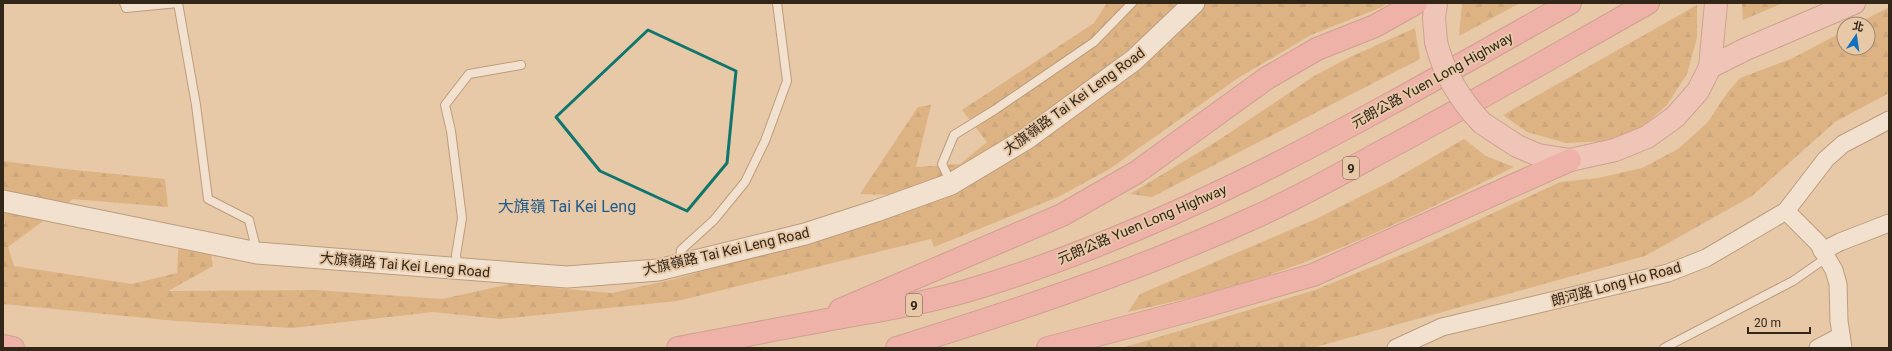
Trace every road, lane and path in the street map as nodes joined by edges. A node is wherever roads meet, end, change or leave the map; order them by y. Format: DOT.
graph roads {
  1 [pos="124,3"];
  2 [pos="777,3"];
  3 [pos="1132,3"];
  4 [pos="1194,3"];
  5 [pos="1416,3"];
  6 [pos="1436,3"];
  7 [pos="1570,3"];
  8 [pos="1648,3"];
  9 [pos="1716,3"];
  10 [pos="1854,3"];
  11 [pos="521,65"];
  12 [pos="1710,68"];
  13 [pos="1889,120"];
  14 [pos="1570,160"];
  15 [pos="951,184"];
  16 [pos="3,201"];
  17 [pos="1786,211"];
  18 [pos="1889,223"];
  19 [pos="257,252"];
  20 [pos="1824,254"];
  21 [pos="679,265"];
  22 [pos="458,270"];
  23 [pos="811,323"];
  24 [pos="1842,342"];
  25 [pos="3,346"];
  26 [pos="13,348"];
  27 [pos="678,348"];
  28 [pos="897,348"];
  29 [pos="1048,348"];
  30 [pos="1396,348"];
  31 [pos="1664,348"];
  32 [pos="1818,348"];
  1 -- 19 [label="lane"];
  2 -- 21 [label="lane"];
  3 -- 15 [label="lane"];
  4 -- 15 [label="street, 大旗嶺路 Tai Kei Leng Road"];
  5 -- 23 [label="highway"];
  6 -- 14 [label="main road, bridge"];
  7 -- 23 [label="highway, 元朗公路 Yuen Long Highway / 9"];
  8 -- 28 [label="highway, 9"];
  9 -- 12 [label="main road"];
  10 -- 12 [label="main road"];
  11 -- 22 [label="lane"];
  12 -- 14 [label="main road"];
  13 -- 17 [label="street, 朗河路 Long Ho Road"];
  14 -- 29 [label="highway"];
  15 -- 21 [label="street, 大旗嶺路 Tai Kei Leng Road"];
  16 -- 19 [label="street, 大旗嶺路 Tai Kei Leng Road"];
  17 -- 20 [label="street"];
  17 -- 30 [label="street, 朗河路 Long Ho Road"];
  18 -- 20 [label="street"];
  19 -- 22 [label="street, 大旗嶺路 Tai Kei Leng Road"];
  20 -- 24 [label="street"];
  20 -- 31 [label="lane"];
  21 -- 22 [label="street, 大旗嶺路 Tai Kei Leng Road"];
  23 -- 27 [label="highway, 元朗公路 Yuen Long Highway / 9"];
  24 -- 32 [label="street"];
  25 -- 26 [label="highway"];
}
